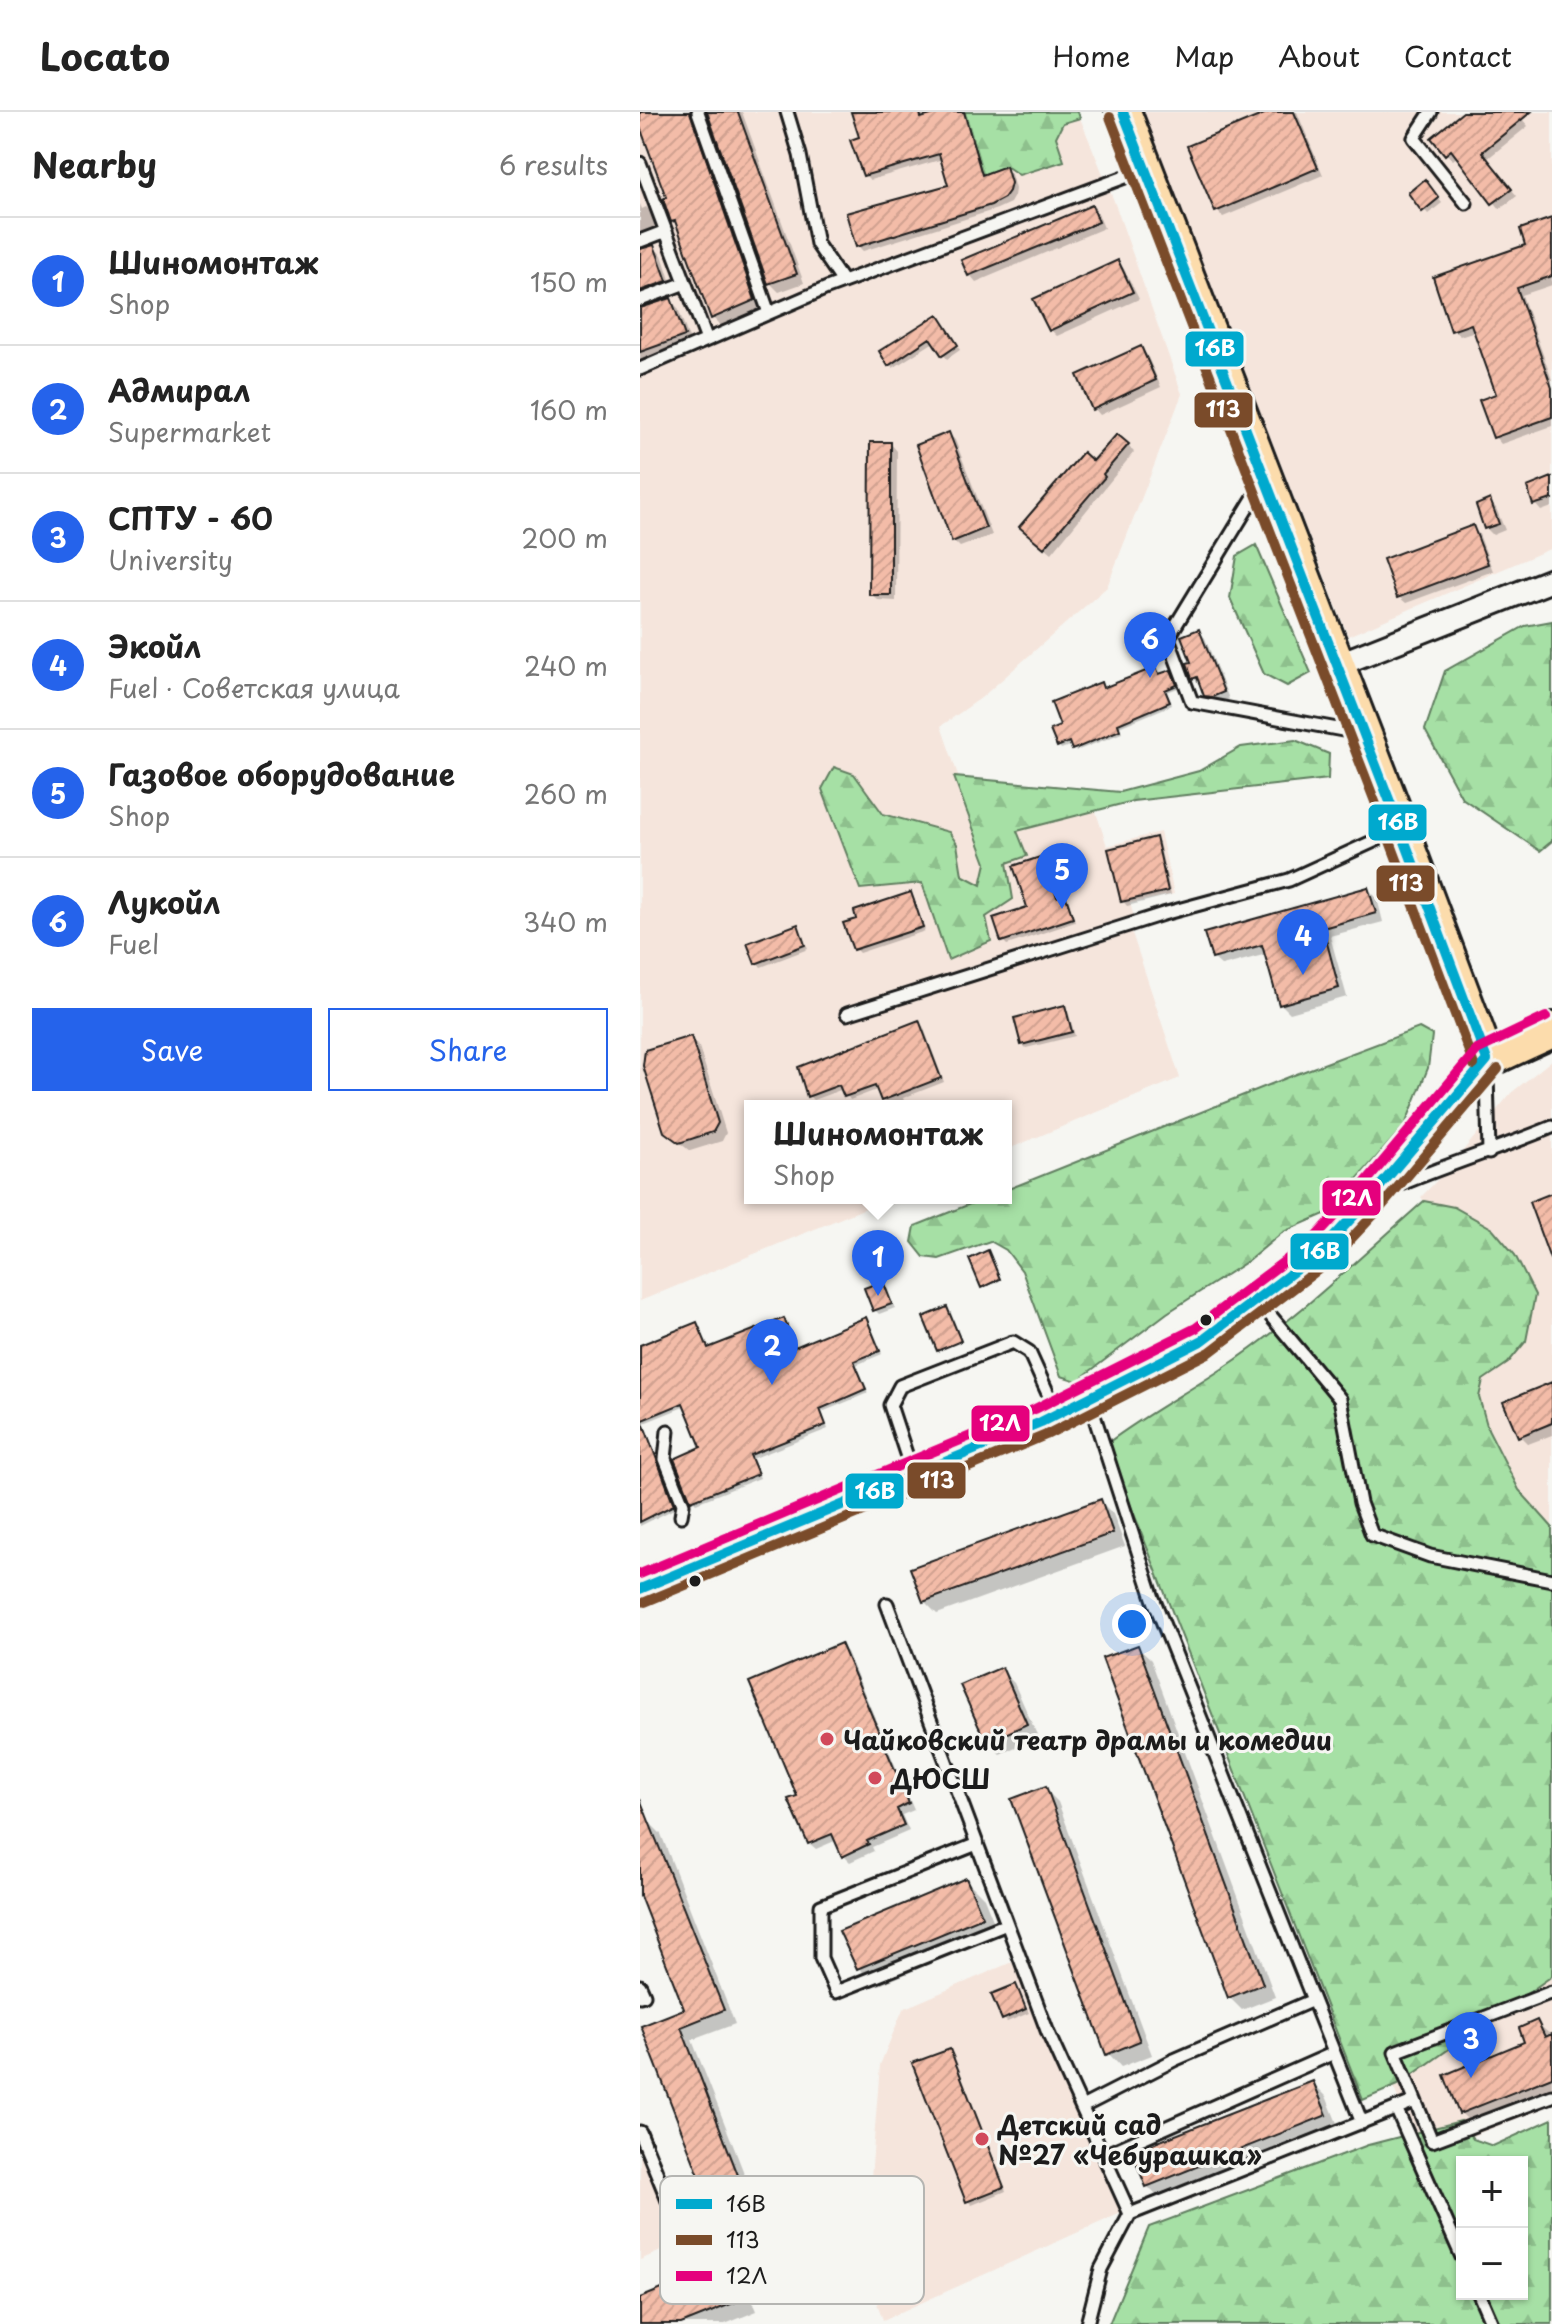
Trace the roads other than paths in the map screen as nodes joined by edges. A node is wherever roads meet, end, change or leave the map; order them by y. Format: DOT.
graph roads {
  1 [pos="698,112"];
  2 [pos="787,112"];
  3 [pos="1123,112"];
  4 [pos="1431,112"];
  5 [pos="640,163"];
  6 [pos="1145,169"];
  7 [pos="1466,203"];
  8 [pos="666,231"];
  9 [pos="640,241"];
  10 [pos="843,282"];
  11 [pos="685,283"];
  12 [pos="640,300"];
  13 [pos="769,313"];
  14 [pos="707,340"];
  15 [pos="640,369"];
  16 [pos="1264,480"];
  17 [pos="1552,580"];
  18 [pos="1337,665"];
  19 [pos="1363,734"];
  20 [pos="1401,829"];
  21 [pos="847,1014"];
  22 [pos="1552,1030"];
  23 [pos="1487,1060"];
  24 [pos="1552,1127"];
  25 [pos="1489,1153"];
  26 [pos="1370,1198"];
  27 [pos="1257,1299"];
  28 [pos="1088,1400"];
  29 [pos="1057,1414"];
  30 [pos="668,1431"];
  31 [pos="914,1476"];
  32 [pos="681,1516"];
  33 [pos="1552,1580"];
  34 [pos="640,1589"];
  35 [pos="887,1604"];
  36 [pos="977,1844"];
  37 [pos="1007,1924"];
  38 [pos="640,1986"];
  39 [pos="1552,1992"];
  40 [pos="640,1996"];
  41 [pos="1313,2000"];
  42 [pos="1334,2053"];
  43 [pos="1552,2096"];
  44 [pos="1415,2101"];
  45 [pos="1082,2107"];
  46 [pos="1396,2108"];
  47 [pos="1362,2123"];
  48 [pos="640,2132"];
  49 [pos="1104,2155"];
  50 [pos="660,2181"];
  51 [pos="1130,2214"];
  52 [pos="1456,2243"];
  53 [pos="1482,2300"];
  54 [pos="1087,2324"];
  55 [pos="1492,2324"];
  1 -- 13 [label="lane"];
  2 -- 10 [label="lane"];
  3 -- 6 [label="main road"];
  4 -- 7 [label="lane"];
  5 -- 8 [label="lane"];
  6 -- 10 [label="lane"];
  6 -- 16 [label="main road"];
  8 -- 9 [label="lane"];
  8 -- 11 [label="lane"];
  10 -- 13 [label="lane"];
  11 -- 12 [label="lane"];
  11 -- 14 [label="lane"];
  13 -- 14 [label="lane"];
  14 -- 15 [label="lane"];
  16 -- 18 [label="main road"];
  16 -- 19 [label="lane"];
  17 -- 18 [label="street"];
  18 -- 19 [label="main road"];
  19 -- 20 [label="main road"];
  20 -- 21 [label="lane"];
  20 -- 23 [label="main road"];
  22 -- 23 [label="main road"];
  23 -- 25 [label="lane"];
  23 -- 26 [label="main road"];
  24 -- 25 [label="lane"];
  25 -- 26 [label="lane"];
  26 -- 27 [label="main road"];
  27 -- 28 [label="main road"];
  27 -- 33 [label="lane"];
  28 -- 29 [label="main road"];
  28 -- 41 [label="lane"];
  29 -- 31 [label="main road"];
  29 -- 31 [label="lane"];
  30 -- 32 [label="lane"];
  31 -- 34 [label="main road"];
  35 -- 36 [label="lane"];
  36 -- 37 [label="lane"];
  36 -- 37 [label="lane"];
  37 -- 45 [label="lane"];
  38 -- 40 [label="lane"];
  39 -- 44 [label="lane"];
  41 -- 42 [label="lane"];
  41 -- 45 [label="lane"];
  42 -- 47 [label="lane"];
  42 -- 49 [label="lane"];
  43 -- 44 [label="lane"];
  44 -- 46 [label="lane"];
  45 -- 49 [label="lane"];
  46 -- 47 [label="lane"];
  46 -- 52 [label="lane"];
  47 -- 51 [label="lane"];
  48 -- 50 [label="lane"];
  49 -- 51 [label="lane"];
  51 -- 54 [label="lane"];
  53 -- 55 [label="lane"];
}
